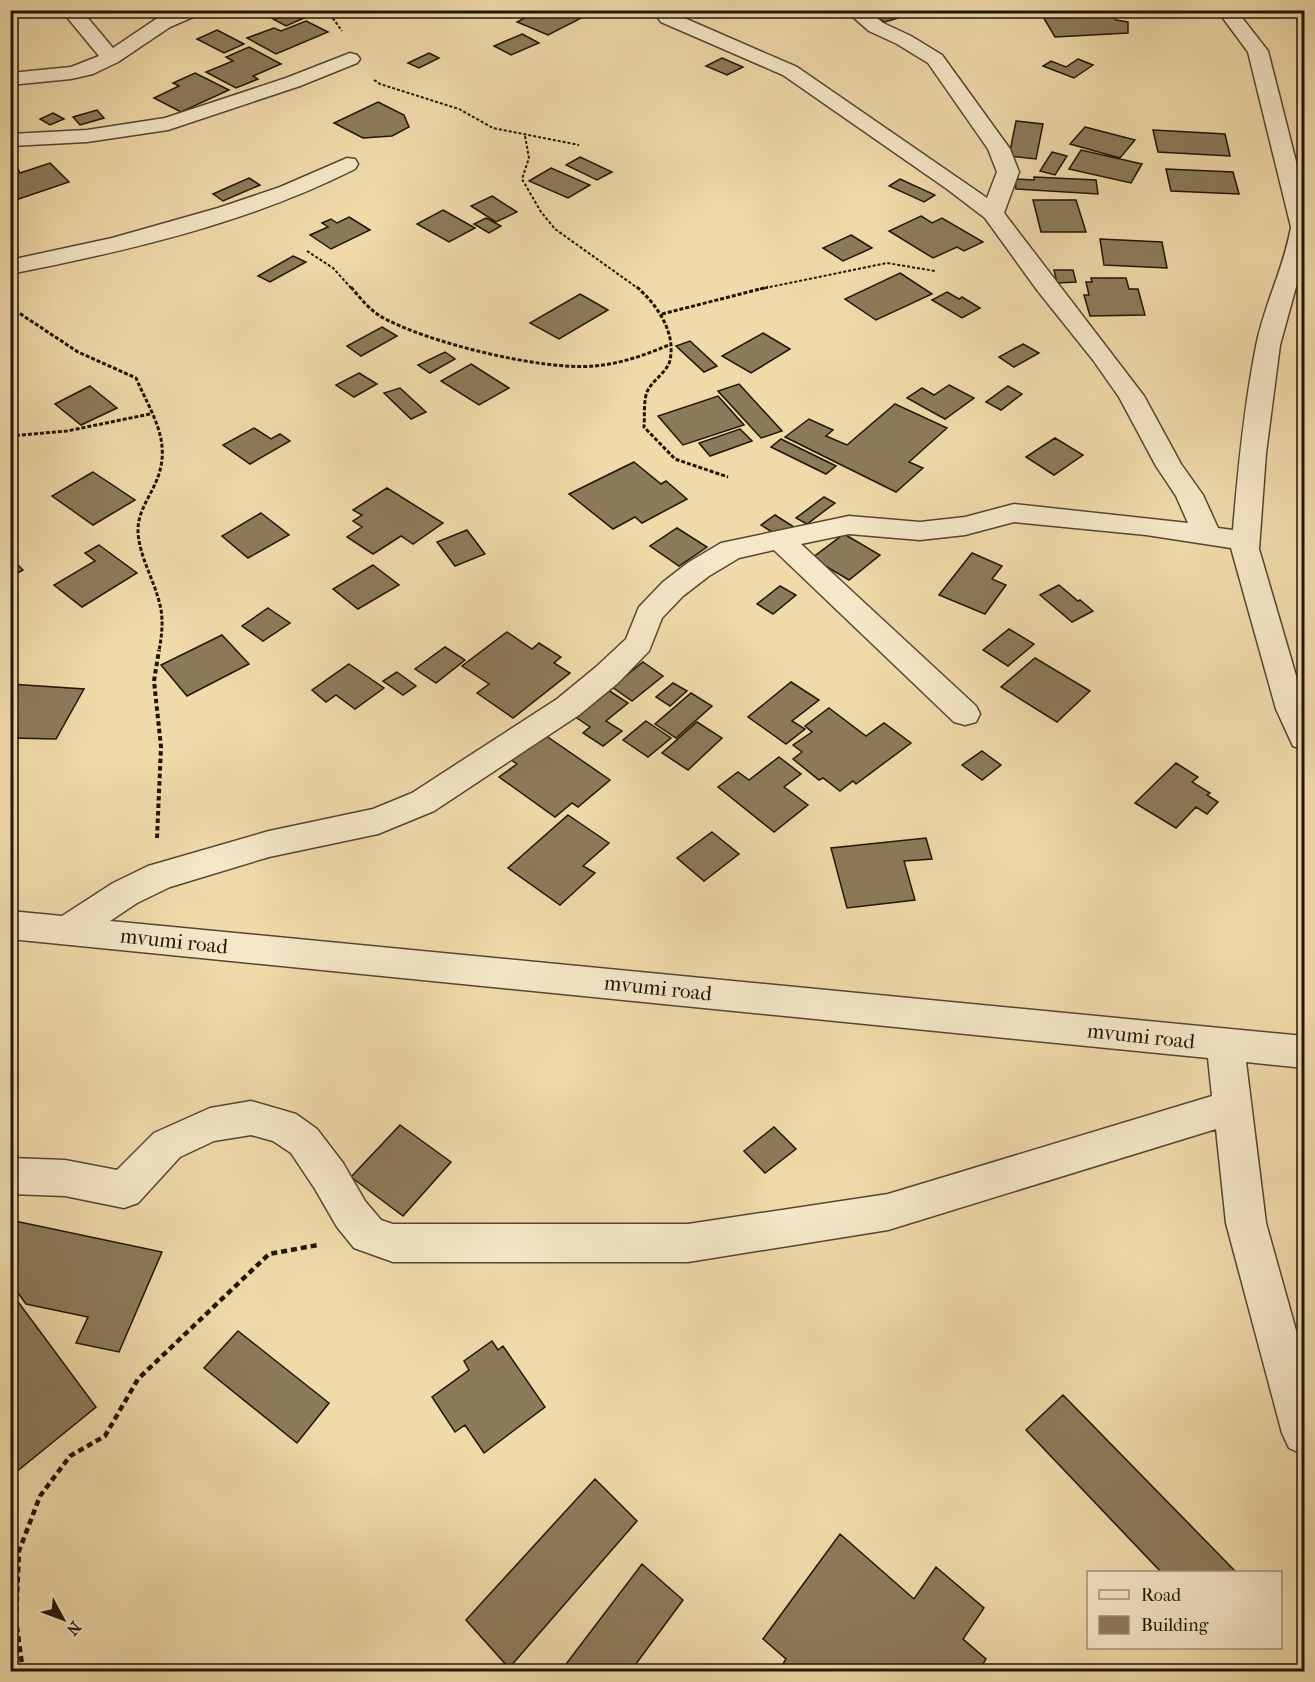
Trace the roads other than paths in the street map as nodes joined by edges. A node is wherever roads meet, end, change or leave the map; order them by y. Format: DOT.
graph roads {
  1 [pos="70,10"];
  2 [pos="193,10"];
  3 [pos="854,10"];
  4 [pos="1226,10"];
  5 [pos="668,18"];
  6 [pos="111,58"];
  7 [pos="350,59"];
  8 [pos="10,79"];
  9 [pos="10,140"];
  10 [pos="347,164"];
  11 [pos="993,213"];
  12 [pos="10,267"];
  13 [pos="1207,535"];
  14 [pos="780,540"];
  15 [pos="1245,541"];
  16 [pos="965,714"];
  17 [pos="1305,738"];
  18 [pos="10,925"];
  19 [pos="68,930"];
  20 [pos="1225,1044"];
  21 [pos="1305,1052"];
  22 [pos="1233,1107"];
  23 [pos="10,1176"];
  24 [pos="1305,1433"];
  1 -- 6 [label="street"];
  2 -- 6 [label="street"];
  3 -- 11 [label="street"];
  4 -- 15 [label="street"];
  5 -- 11 [label="street"];
  6 -- 8 [label="street"];
  7 -- 9 [label="street"];
  10 -- 12 [label="street"];
  11 -- 13 [label="street"];
  13 -- 14 [label="street"];
  13 -- 15 [label="street"];
  14 -- 16 [label="street"];
  14 -- 19 [label="street"];
  15 -- 17 [label="street"];
  18 -- 19 [label="street, mvumi road"];
  19 -- 20 [label="street, mvumi road"];
  20 -- 21 [label="street, mvumi road"];
  20 -- 22 [label="street"];
  22 -- 23 [label="street"];
  22 -- 24 [label="street"];
}
